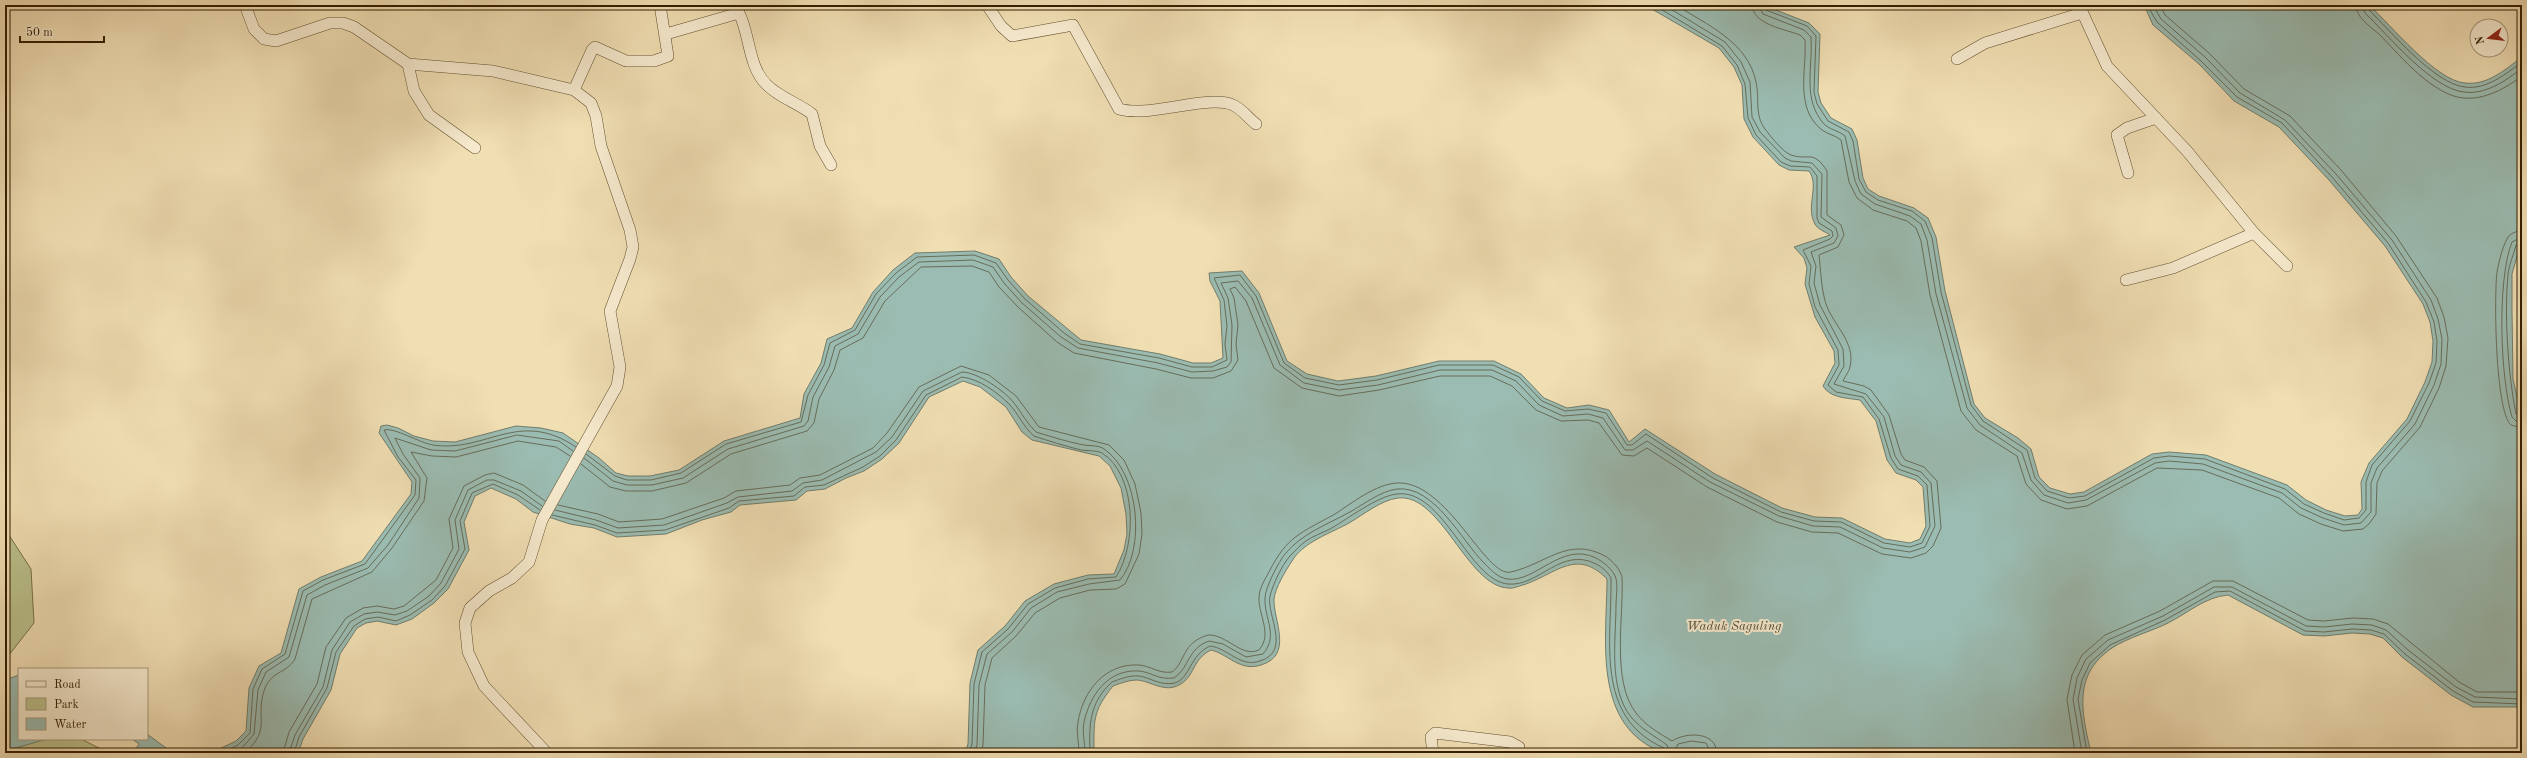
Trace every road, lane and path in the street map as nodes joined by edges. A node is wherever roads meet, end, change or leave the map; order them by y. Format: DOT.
graph roads {
  1 [pos="245,5"];
  2 [pos="660,5"];
  3 [pos="987,5"];
  4 [pos="2080,9"];
  5 [pos="666,34"];
  6 [pos="1957,59"];
  7 [pos="408,64"];
  8 [pos="574,90"];
  9 [pos="2156,118"];
  10 [pos="1256,124"];
  11 [pos="475,148"];
  12 [pos="831,164"];
  13 [pos="2128,172"];
  14 [pos="2254,233"];
  15 [pos="2287,266"];
  16 [pos="2126,280"];
  17 [pos="547,753"];
  18 [pos="1433,753"];
  19 [pos="1519,753"];
  1 -- 7 [label="street"];
  2 -- 5 [label="street"];
  3 -- 10 [label="street"];
  4 -- 6 [label="street"];
  4 -- 9 [label="street"];
  5 -- 8 [label="street"];
  5 -- 12 [label="street"];
  7 -- 8 [label="street"];
  7 -- 11 [label="street"];
  8 -- 17 [label="street"];
  9 -- 13 [label="street"];
  9 -- 14 [label="street"];
  14 -- 15 [label="street"];
  14 -- 16 [label="street"];
  18 -- 19 [label="street"];
}
